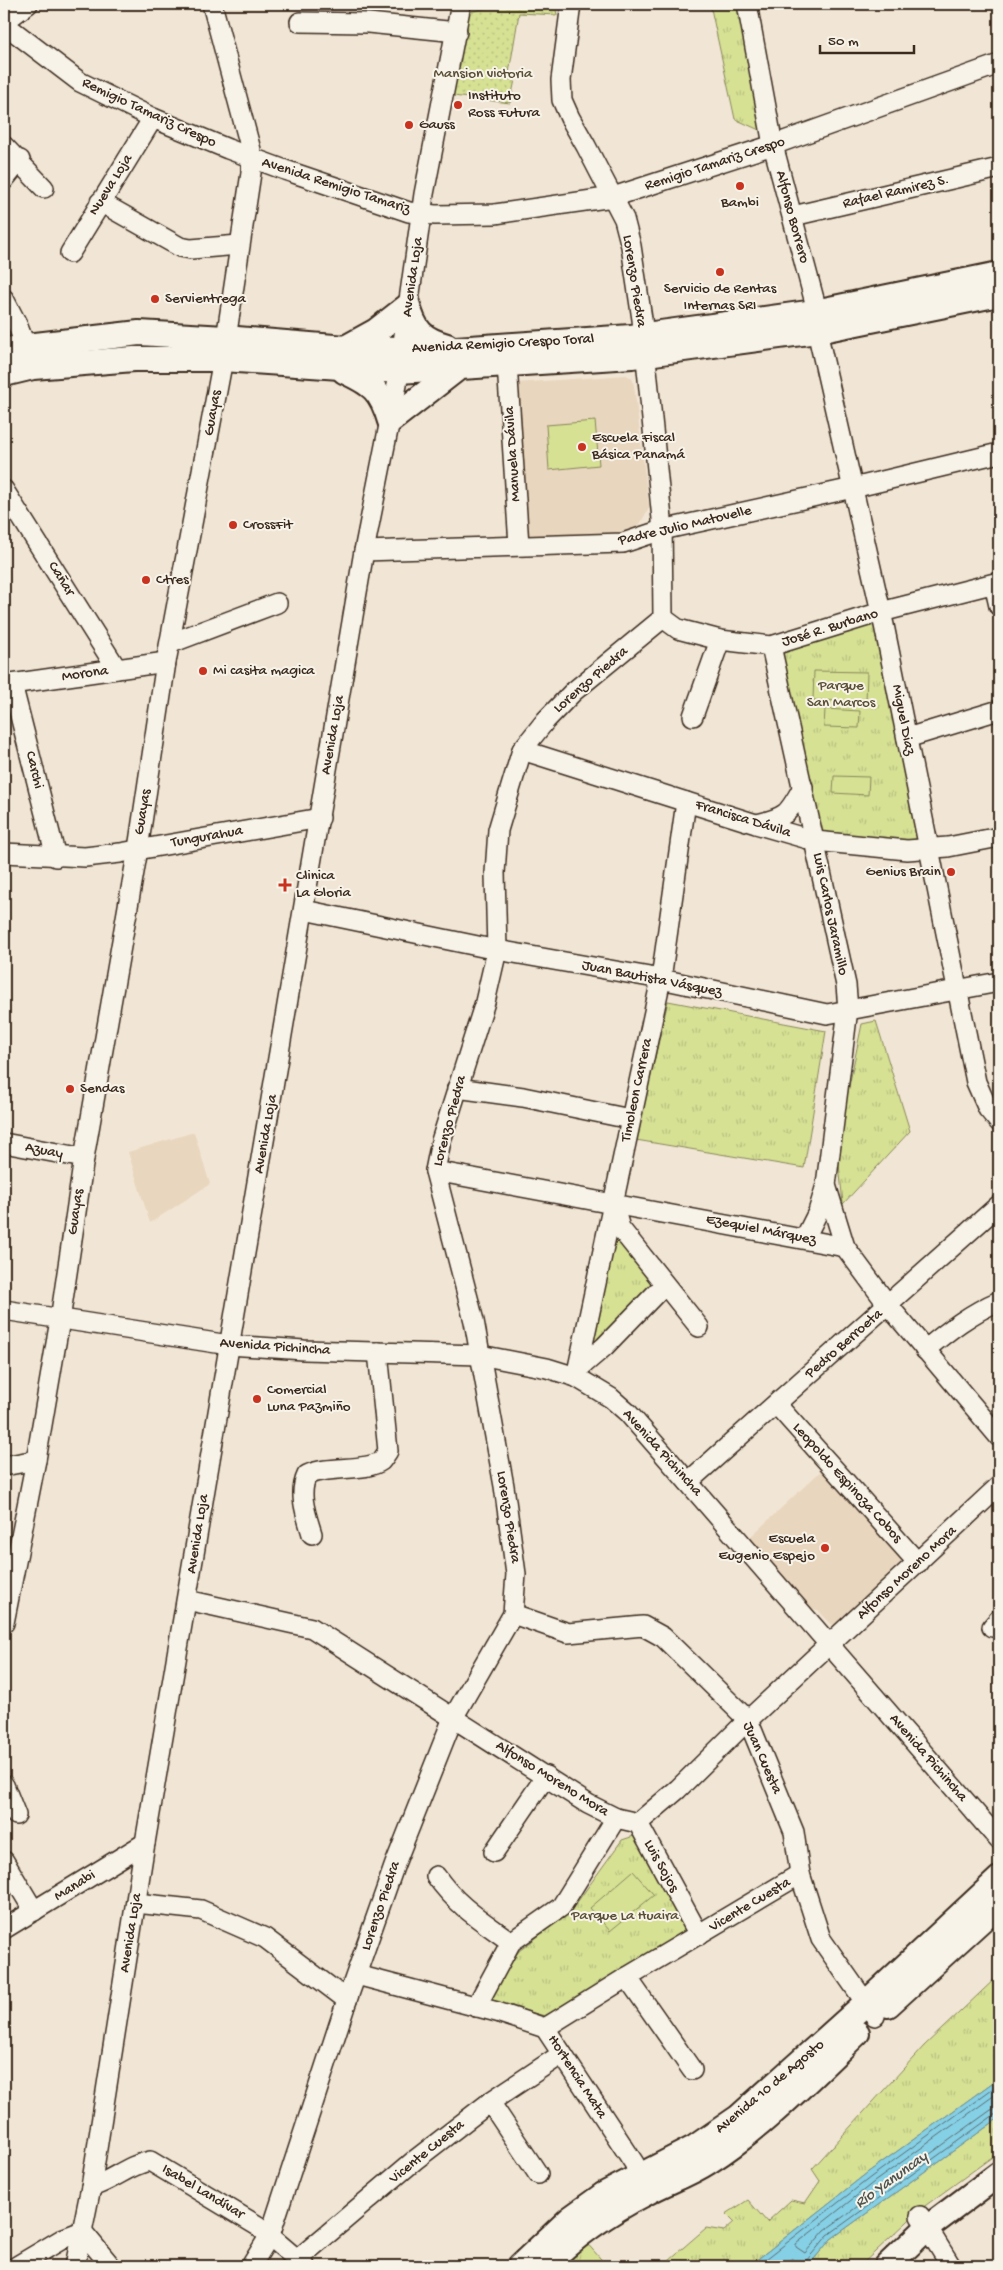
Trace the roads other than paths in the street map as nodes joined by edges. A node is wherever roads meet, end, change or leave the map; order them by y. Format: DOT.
graph roads {
  1 [pos="28,4"];
  2 [pos="212,4"];
  3 [pos="461,4"];
  4 [pos="571,4"];
  5 [pos="747,4"];
  6 [pos="300,22"];
  7 [pos="4,23"];
  8 [pos="456,32"];
  9 [pos="999,64"];
  10 [pos="153,118"];
  11 [pos="773,145"];
  12 [pos="4,146"];
  13 [pos="250,158"];
  14 [pos="20,160"];
  15 [pos="999,168"];
  16 [pos="4,180"];
  17 [pos="44,188"];
  18 [pos="613,197"];
  19 [pos="100,202"];
  20 [pos="421,214"];
  21 [pos="793,216"];
  22 [pos="239,245"];
  23 [pos="70,253"];
  24 [pos="999,274"];
  25 [pos="999,294"];
  26 [pos="4,300"];
  27 [pos="408,306"];
  28 [pos="816,322"];
  29 [pos="643,345"];
  30 [pos="224,348"];
  31 [pos="4,351"];
  32 [pos="30,357"];
  33 [pos="341,358"];
  34 [pos="457,359"];
  35 [pos="401,360"];
  36 [pos="507,364"];
  37 [pos="4,374"];
  38 [pos="390,421"];
  39 [pos="999,453"];
  40 [pos="853,488"];
  41 [pos="4,490"];
  42 [pos="662,530"];
  43 [pos="519,545"];
  44 [pos="364,551"];
  45 [pos="997,583"];
  46 [pos="277,603"];
  47 [pos="999,606"];
  48 [pos="881,612"];
  49 [pos="663,618"];
  50 [pos="720,640"];
  51 [pos="171,643"];
  52 [pos="771,646"];
  53 [pos="166,662"];
  54 [pos="117,669"];
  55 [pos="8,684"];
  56 [pos="999,710"];
  57 [pos="693,716"];
  58 [pos="907,738"];
  59 [pos="522,750"];
  60 [pos="803,787"];
  61 [pos="686,802"];
  62 [pos="320,818"];
  63 [pos="756,824"];
  64 [pos="999,837"];
  65 [pos="815,841"];
  66 [pos="138,849"];
  67 [pos="929,849"];
  68 [pos="4,853"];
  69 [pos="56,857"];
  70 [pos="304,910"];
  71 [pos="497,950"];
  72 [pos="661,979"];
  73 [pos="999,982"];
  74 [pos="958,990"];
  75 [pos="848,1009"];
  76 [pos="457,1088"];
  77 [pos="630,1119"];
  78 [pos="999,1122"];
  79 [pos="4,1143"];
  80 [pos="84,1158"];
  81 [pos="435,1171"];
  82 [pos="826,1185"];
  83 [pos="613,1203"];
  84 [pos="999,1205"];
  85 [pos="805,1238"];
  86 [pos="845,1247"];
  87 [pos="664,1285"];
  88 [pos="999,1301"];
  89 [pos="888,1305"];
  90 [pos="4,1310"];
  91 [pos="60,1320"];
  92 [pos="699,1327"];
  93 [pos="229,1346"];
  94 [pos="925,1350"];
  95 [pos="378,1352"];
  96 [pos="480,1355"];
  97 [pos="577,1374"];
  98 [pos="776,1404"];
  99 [pos="999,1437"];
  100 [pos="36,1460"];
  101 [pos="4,1466"];
  102 [pos="688,1482"];
  103 [pos="999,1486"];
  104 [pos="312,1534"];
  105 [pos="918,1563"];
  106 [pos="187,1600"];
  107 [pos="513,1614"];
  108 [pos="4,1623"];
  109 [pos="831,1644"];
  110 [pos="453,1718"];
  111 [pos="748,1720"];
  112 [pos="546,1776"];
  113 [pos="4,1785"];
  114 [pos="16,1816"];
  115 [pos="616,1818"];
  116 [pos="638,1823"];
  117 [pos="999,1840"];
  118 [pos="145,1843"];
  119 [pos="494,1852"];
  120 [pos="4,1861"];
  121 [pos="800,1874"];
  122 [pos="436,1876"];
  123 [pos="999,1879"];
  124 [pos="136,1902"];
  125 [pos="999,1904"];
  126 [pos="34,1912"];
  127 [pos="4,1929"];
  128 [pos="699,1935"];
  129 [pos="511,1942"];
  130 [pos="357,1975"];
  131 [pos="627,1977"];
  132 [pos="347,2000"];
  133 [pos="476,2007"];
  134 [pos="870,2010"];
  135 [pos="545,2028"];
  136 [pos="562,2054"];
  137 [pos="692,2070"];
  138 [pos="490,2102"];
  139 [pos="538,2174"];
  140 [pos="999,2174"];
  141 [pos="643,2184"];
  142 [pos="91,2187"];
  143 [pos="924,2222"];
  144 [pos="82,2231"];
  145 [pos="270,2235"];
  146 [pos="302,2263"];
  147 [pos="17,2266"];
  148 [pos="75,2266"];
  149 [pos="111,2266"];
  150 [pos="251,2266"];
  151 [pos="520,2266"];
  152 [pos="545,2266"];
  153 [pos="887,2266"];
  154 [pos="952,2266"];
  1 -- 7 [label="street"];
  2 -- 13 [label="street, Guayas"];
  3 -- 8 [label="street, Avenida Loja"];
  4 -- 18 [label="street, Lorenzo Piedra"];
  5 -- 11 [label="street, Alfonso Borrero"];
  6 -- 8 [label="street"];
  7 -- 10 [label="street, Remigio Tamariz Crespo"];
  8 -- 20 [label="street, Avenida Loja"];
  9 -- 11 [label="street, Remigio Tamariz Crespo"];
  10 -- 13 [label="street, Remigio Tamariz Crespo"];
  10 -- 19 [label="street, Nueva Loja"];
  11 -- 18 [label="street, Remigio Tamariz Crespo"];
  11 -- 21 [label="street, Alfonso Borrero"];
  12 -- 14 [label="street"];
  13 -- 20 [label="street, Avenida Remigio Tamariz"];
  13 -- 22 [label="street, Guayas"];
  14 -- 16 [label="street"];
  14 -- 17 [label="street"];
  15 -- 21 [label="street, Rafael Ramirez S."];
  18 -- 20 [label="street, Remigio Tamariz Crespo"];
  18 -- 29 [label="street, Lorenzo Piedra"];
  19 -- 22 [label="street"];
  19 -- 23 [label="street, Nueva Loja"];
  20 -- 27 [label="street, Avenida Loja"];
  21 -- 28 [label="street, Alfonso Borrero"];
  22 -- 30 [label="street, Guayas"];
  24 -- 28 [label="main road, Avenida Remigio Crespo Toral"];
  25 -- 28 [label="main road, Avenida Remigio Crespo Toral"];
  26 -- 32 [label="street"];
  27 -- 33 [label="main road"];
  27 -- 34 [label="main road"];
  27 -- 35 [label="street, Avenida Loja"];
  28 -- 29 [label="main road, Avenida Remigio Crespo Toral"];
  28 -- 40 [label="street, Miguel Diaz"];
  29 -- 34 [label="main road, Avenida Remigio Crespo Toral"];
  29 -- 36 [label="main road, Avenida Remigio Crespo Toral"];
  29 -- 42 [label="street, Lorenzo Piedra"];
  30 -- 32 [label="main road, Avenida Remigio Crespo Toral"];
  30 -- 33 [label="main road, Avenida Remigio Crespo Toral"];
  30 -- 51 [label="street, Guayas"];
  31 -- 32 [label="main road, Avenida Remigio Crespo Toral"];
  32 -- 37 [label="main road, Avenida Remigio Crespo Toral"];
  33 -- 35 [label="main road, Avenida Remigio Crespo Toral"];
  33 -- 38 [label="main road"];
  34 -- 35 [label="main road, Avenida Remigio Crespo Toral"];
  34 -- 36 [label="main road, Avenida Remigio Crespo Toral"];
  34 -- 38 [label="main road"];
  35 -- 38 [label="street, Avenida Loja"];
  36 -- 43 [label="street, Manuela Dávila"];
  38 -- 44 [label="street, Avenida Loja"];
  39 -- 40 [label="street, Padre Julio Matovelle"];
  40 -- 42 [label="street, Padre Julio Matovelle"];
  40 -- 48 [label="street, Miguel Diaz"];
  41 -- 54 [label="street, Cañar"];
  42 -- 43 [label="street, Padre Julio Matovelle"];
  42 -- 49 [label="street, Lorenzo Piedra"];
  43 -- 44 [label="street, Padre Julio Matovelle"];
  44 -- 62 [label="street, Avenida Loja"];
  45 -- 47 [label="street"];
  45 -- 48 [label="street, José R. Burbano"];
  46 -- 51 [label="street"];
  48 -- 52 [label="street, José R. Burbano"];
  48 -- 58 [label="street, Miguel Diaz"];
  49 -- 50 [label="street, José R. Burbano"];
  49 -- 59 [label="street, Lorenzo Piedra"];
  50 -- 52 [label="street, José R. Burbano"];
  50 -- 57 [label="street"];
  51 -- 53 [label="street, Guayas"];
  52 -- 60 [label="street, Luis Carlos Jaramillo"];
  53 -- 54 [label="street, Morona"];
  53 -- 66 [label="street, Guayas"];
  54 -- 55 [label="street, Morona"];
  55 -- 69 [label="street, Carchi"];
  56 -- 58 [label="street"];
  58 -- 67 [label="street, Miguel Diaz"];
  59 -- 61 [label="street, Francisca Dávila"];
  59 -- 71 [label="street, Lorenzo Piedra"];
  60 -- 63 [label="street"];
  60 -- 65 [label="street, Luis Carlos Jaramillo"];
  61 -- 63 [label="street, Francisca Dávila"];
  61 -- 72 [label="street, Timoleon Carrera"];
  62 -- 66 [label="street, Tungurahua"];
  62 -- 70 [label="street, Avenida Loja"];
  63 -- 65 [label="street, Francisca Dávila"];
  64 -- 67 [label="street, Francisca Dávila"];
  65 -- 67 [label="street, Francisca Dávila"];
  65 -- 75 [label="street, Luis Carlos Jaramillo"];
  66 -- 69 [label="street, Tungurahua"];
  66 -- 80 [label="street, Guayas"];
  67 -- 74 [label="street, Miguel Diaz"];
  68 -- 69 [label="street, Tungurahua"];
  70 -- 71 [label="street, Juan Bautista Vásquez"];
  70 -- 93 [label="street, Avenida Loja"];
  71 -- 72 [label="street, Juan Bautista Vásquez"];
  71 -- 76 [label="street, Lorenzo Piedra"];
  72 -- 75 [label="street, Juan Bautista Vásquez"];
  72 -- 77 [label="street, Timoleon Carrera"];
  73 -- 74 [label="street, Juan Bautista Vásquez"];
  74 -- 75 [label="street, Juan Bautista Vásquez"];
  74 -- 78 [label="street, Miguel Diaz"];
  75 -- 82 [label="street, Luis Carlos Jaramillo"];
  76 -- 77 [label="street"];
  76 -- 81 [label="street, Lorenzo Piedra"];
  77 -- 83 [label="street, Timoleon Carrera"];
  79 -- 80 [label="street, Azuay"];
  80 -- 91 [label="street, Guayas"];
  81 -- 83 [label="street, Ezequiel Márquez"];
  81 -- 96 [label="street, Lorenzo Piedra"];
  82 -- 85 [label="street, Luis Carlos Jaramillo"];
  82 -- 86 [label="street, Luis Carlos Jaramillo"];
  83 -- 85 [label="street, Ezequiel Márquez"];
  83 -- 87 [label="street"];
  83 -- 97 [label="street, Timoleon Carrera"];
  84 -- 89 [label="street, Pedro Berroeta"];
  85 -- 86 [label="street, Ezequiel Márquez"];
  86 -- 89 [label="street"];
  87 -- 92 [label="street"];
  87 -- 97 [label="street"];
  88 -- 94 [label="street"];
  89 -- 94 [label="street"];
  89 -- 98 [label="street, Pedro Berroeta"];
  90 -- 91 [label="street, Avenida Pichincha"];
  91 -- 93 [label="street, Avenida Pichincha"];
  91 -- 100 [label="street, Guayas"];
  93 -- 95 [label="street, Avenida Pichincha"];
  93 -- 106 [label="street, Avenida Loja"];
  94 -- 99 [label="street"];
  95 -- 96 [label="street, Avenida Pichincha"];
  95 -- 104 [label="street"];
  96 -- 97 [label="street, Avenida Pichincha"];
  96 -- 107 [label="street, Lorenzo Piedra"];
  97 -- 102 [label="street, Avenida Pichincha"];
  98 -- 102 [label="street, Pedro Berroeta"];
  98 -- 105 [label="street, Leopoldo Espinoza Cobos"];
  100 -- 101 [label="street"];
  100 -- 108 [label="street, Guayas"];
  102 -- 109 [label="street, Avenida Pichincha"];
  103 -- 105 [label="street, Alfonso Moreno Mora"];
  105 -- 109 [label="street, Alfonso Moreno Mora"];
  106 -- 110 [label="street, Alfonso Moreno Mora"];
  106 -- 118 [label="street, Avenida Loja"];
  107 -- 110 [label="street, Lorenzo Piedra"];
  107 -- 111 [label="street, Juan Cuesta"];
  109 -- 111 [label="street, Alfonso Moreno Mora"];
  109 -- 117 [label="street, Avenida Pichincha"];
  110 -- 112 [label="street, Alfonso Moreno Mora"];
  110 -- 130 [label="street, Lorenzo Piedra"];
  111 -- 116 [label="street, Alfonso Moreno Mora"];
  111 -- 121 [label="street, Juan Cuesta"];
  112 -- 115 [label="street, Alfonso Moreno Mora"];
  112 -- 119 [label="street"];
  113 -- 114 [label="street"];
  115 -- 116 [label="street, Alfonso Moreno Mora"];
  115 -- 129 [label="street"];
  116 -- 128 [label="street, Luis Sojos"];
  118 -- 124 [label="street, Avenida Loja"];
  118 -- 126 [label="street, Manabi"];
  120 -- 126 [label="street"];
  121 -- 128 [label="street, Vicente Cuesta"];
  121 -- 134 [label="street, Juan Cuesta"];
  122 -- 129 [label="street"];
  123 -- 134 [label="main road, Avenida 10 de Agosto"];
  124 -- 132 [label="street"];
  124 -- 142 [label="street, Avenida Loja"];
  125 -- 134 [label="main road, Avenida 10 de Agosto"];
  126 -- 127 [label="street, Manabi"];
  128 -- 131 [label="street, Vicente Cuesta"];
  129 -- 133 [label="street"];
  130 -- 132 [label="street, Lorenzo Piedra"];
  130 -- 133 [label="street, Hortencia Mata"];
  131 -- 135 [label="street, Vicente Cuesta"];
  131 -- 137 [label="street"];
  132 -- 145 [label="street, Lorenzo Piedra"];
  133 -- 135 [label="street, Hortencia Mata"];
  134 -- 141 [label="main road, Avenida 10 de Agosto"];
  135 -- 136 [label="street, Hortencia Mata"];
  136 -- 138 [label="street, Vicente Cuesta"];
  136 -- 141 [label="street, Hortencia Mata"];
  138 -- 139 [label="street"];
  138 -- 146 [label="street, Vicente Cuesta"];
  140 -- 143 [label="main road"];
  141 -- 151 [label="main road, Avenida 10 de Agosto"];
  141 -- 152 [label="main road, Avenida 10 de Agosto"];
  142 -- 144 [label="street, Avenida Loja"];
  142 -- 145 [label="street, Isabel Landívar"];
  143 -- 153 [label="main road"];
  143 -- 154 [label="street"];
  144 -- 147 [label="street"];
  144 -- 148 [label="street, Avenida Loja"];
  144 -- 149 [label="street"];
  145 -- 146 [label="street, Isabel Landívar"];
  145 -- 150 [label="street, Lorenzo Piedra"];
}
